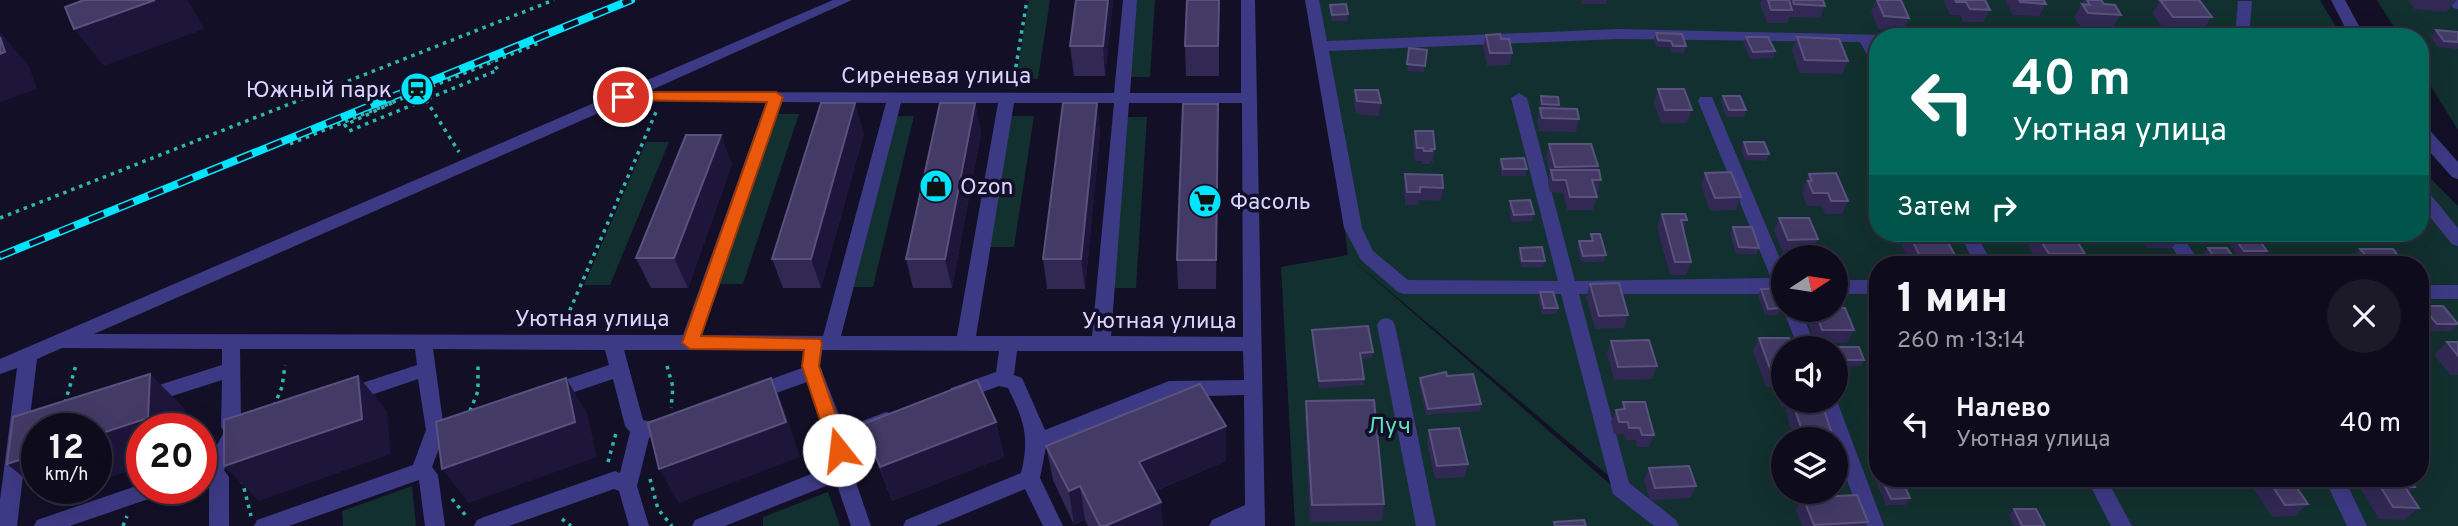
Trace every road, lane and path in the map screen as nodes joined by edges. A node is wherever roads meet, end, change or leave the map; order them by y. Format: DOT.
graph roads {
  1 [pos="554,0"];
  2 [pos="845,0"];
  3 [pos="1027,0"];
  4 [pos="1130,0"];
  5 [pos="1248,0"];
  6 [pos="1312,0"];
  7 [pos="2244,0"];
  8 [pos="2338,0"];
  9 [pos="2455,0"];
  10 [pos="2458,5"];
  11 [pos="2242,28"];
  12 [pos="2353,28"];
  13 [pos="1869,38"];
  14 [pos="539,43"];
  15 [pos="1323,46"];
  16 [pos="492,62"];
  17 [pos="623,97"];
  18 [pos="663,97"];
  19 [pos="776,97"];
  20 [pos="895,97"];
  21 [pos="1009,97"];
  22 [pos="1122,98"];
  23 [pos="1249,98"];
  24 [pos="1519,98"];
  25 [pos="426,100"];
  26 [pos="1706,101"];
  27 [pos="392,103"];
  28 [pos="2429,139"];
  29 [pos="290,144"];
  30 [pos="467,164"];
  31 [pos="2456,167"];
  32 [pos="2429,204"];
  33 [pos="0,218"];
  34 [pos="2458,240"];
  35 [pos="1771,257"];
  36 [pos="1569,286"];
  37 [pos="1771,286"];
  38 [pos="1848,287"];
  39 [pos="1869,288"];
  40 [pos="2429,292"];
  41 [pos="2458,292"];
  42 [pos="1386,325"];
  43 [pos="59,341"];
  44 [pos="231,341"];
  45 [pos="423,342"];
  46 [pos="556,342"];
  47 [pos="613,343"];
  48 [pos="690,343"];
  49 [pos="822,343"];
  50 [pos="965,344"];
  51 [pos="1009,344"];
  52 [pos="1101,344"];
  53 [pos="1252,344"];
  54 [pos="28,355"];
  55 [pos="76,365"];
  56 [pos="285,365"];
  57 [pos="478,365"];
  58 [pos="667,366"];
  59 [pos="0,367"];
  60 [pos="231,369"];
  61 [pos="426,369"];
  62 [pos="619,369"];
  63 [pos="813,372"];
  64 [pos="1004,378"];
  65 [pos="1252,387"];
  66 [pos="940,399"];
  67 [pos="528,400"];
  68 [pos="128,402"];
  69 [pos="325,402"];
  70 [pos="728,403"];
  71 [pos="63,407"];
  72 [pos="27,413"];
  73 [pos="1832,413"];
  74 [pos="902,414"];
  75 [pos="689,417"];
  76 [pos="470,421"];
  77 [pos="262,423"];
  78 [pos="616,424"];
  79 [pos="663,426"];
  80 [pos="436,429"];
  81 [pos="641,429"];
  82 [pos="235,430"];
  83 [pos="837,439"];
  84 [pos="1039,441"];
  85 [pos="217,457"];
  86 [pos="21,462"];
  87 [pos="421,471"];
  88 [pos="842,471"];
  89 [pos="650,475"];
  90 [pos="242,476"];
  91 [pos="217,477"];
  92 [pos="1030,478"];
  93 [pos="593,486"];
  94 [pos="627,486"];
  95 [pos="2101,487"];
  96 [pos="2338,487"];
  97 [pos="449,492"];
  98 [pos="126,498"];
  99 [pos="1255,518"];
  100 [pos="259,523"];
  101 [pos="480,524"];
  102 [pos="7,526"];
  103 [pos="44,526"];
  104 [pos="219,526"];
  105 [pos="435,526"];
  106 [pos="639,526"];
  107 [pos="672,526"];
  108 [pos="702,526"];
  109 [pos="861,526"];
  110 [pos="913,526"];
  111 [pos="1053,526"];
  112 [pos="1219,526"];
  113 [pos="1426,526"];
  114 [pos="1669,526"];
  115 [pos="1874,526"];
  116 [pos="2122,526"];
  117 [pos="2357,526"];
  1 -- 33 [label="path"];
  2 -- 17 [label="street"];
  3 -- 21 [label="path"];
  4 -- 22 [label="street"];
  5 -- 23 [label="street"];
  6 -- 15 [label="street"];
  7 -- 11 [label="street"];
  8 -- 12 [label="street"];
  9 -- 10 [label="street"];
  13 -- 15 [label="street"];
  14 -- 16 [label="path"];
  15 -- 36 [label="street"];
  16 -- 25 [label="path"];
  16 -- 27 [label="path"];
  17 -- 18 [label="street, Сиреневая улица"];
  17 -- 30 [label="street"];
  18 -- 19 [label="street, Сиреневая улица"];
  18 -- 46 [label="path"];
  19 -- 20 [label="street, Сиреневая улица"];
  19 -- 48 [label="street"];
  20 -- 21 [label="street, Сиреневая улица"];
  20 -- 49 [label="street"];
  21 -- 22 [label="street, Сиреневая улица"];
  21 -- 50 [label="street"];
  22 -- 23 [label="street, Сиреневая улица"];
  22 -- 52 [label="street"];
  23 -- 53 [label="street"];
  24 -- 36 [label="street"];
  25 -- 27 [label="path"];
  25 -- 30 [label="path"];
  26 -- 35 [label="street"];
  27 -- 29 [label="path"];
  28 -- 31 [label="street"];
  30 -- 43 [label="street"];
  32 -- 34 [label="street"];
  36 -- 37 [label="street"];
  36 -- 114 [label="street"];
  38 -- 39 [label="street"];
  40 -- 41 [label="street"];
  42 -- 113 [label="street"];
  43 -- 44 [label="street, Уютная улица"];
  43 -- 54 [label="street"];
  44 -- 45 [label="street, Уютная улица"];
  44 -- 60 [label="street"];
  45 -- 46 [label="street, Уютная улица"];
  45 -- 61 [label="street"];
  46 -- 47 [label="street, Уютная улица"];
  47 -- 48 [label="street, Уютная улица"];
  47 -- 62 [label="street"];
  48 -- 49 [label="street, Уютная улица"];
  49 -- 50 [label="street, Уютная улица"];
  49 -- 63 [label="street"];
  50 -- 51 [label="street, Уютная улица"];
  51 -- 52 [label="street, Уютная улица"];
  51 -- 64 [label="street"];
  52 -- 53 [label="street, Уютная улица"];
  53 -- 65 [label="street"];
  54 -- 59 [label="street"];
  54 -- 72 [label="street"];
  55 -- 71 [label="path"];
  56 -- 77 [label="path"];
  57 -- 76 [label="path"];
  58 -- 79 [label="path"];
  60 -- 68 [label="street"];
  60 -- 82 [label="street"];
  61 -- 69 [label="street"];
  61 -- 80 [label="street"];
  62 -- 67 [label="street"];
  62 -- 81 [label="street"];
  63 -- 70 [label="street"];
  63 -- 83 [label="street"];
  64 -- 66 [label="street"];
  64 -- 84 [label="street"];
  65 -- 84 [label="street"];
  65 -- 99 [label="street"];
  73 -- 115 [label="street"];
  74 -- 83 [label="street"];
  75 -- 79 [label="street"];
  76 -- 80 [label="street"];
  77 -- 82 [label="street"];
  78 -- 93 [label="path"];
  79 -- 81 [label="street"];
  80 -- 87 [label="street"];
  81 -- 94 [label="street"];
  82 -- 85 [label="street"];
  83 -- 88 [label="street"];
  84 -- 92 [label="street"];
  86 -- 102 [label="street"];
  87 -- 100 [label="street"];
  87 -- 105 [label="street"];
  88 -- 108 [label="street"];
  88 -- 109 [label="street"];
  89 -- 107 [label="path"];
  90 -- 100 [label="path"];
  91 -- 104 [label="street"];
  92 -- 110 [label="street"];
  92 -- 111 [label="street"];
  93 -- 94 [label="street"];
  93 -- 101 [label="street"];
  94 -- 106 [label="street"];
  95 -- 116 [label="street"];
  96 -- 117 [label="street"];
  97 -- 101 [label="path"];
  98 -- 103 [label="street"];
  99 -- 112 [label="street"];
}
